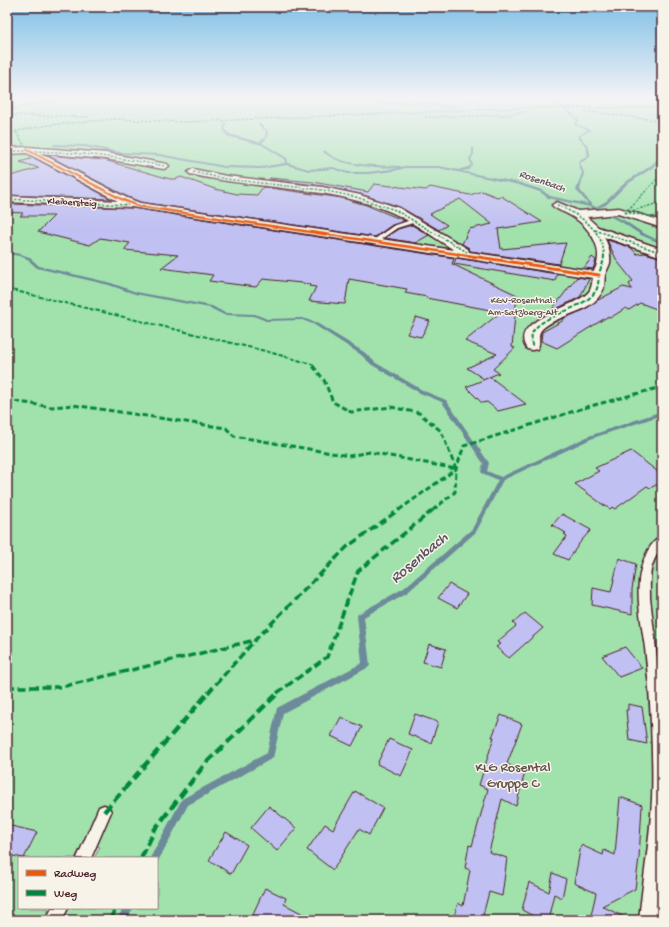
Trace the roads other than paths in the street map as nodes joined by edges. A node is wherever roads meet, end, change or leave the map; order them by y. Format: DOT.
graph roads {
  1 [pos="27,150"];
  2 [pos="7,152"];
  3 [pos="164,166"];
  4 [pos="192,172"];
  5 [pos="7,199"];
  6 [pos="557,205"];
  7 [pos="138,206"];
  8 [pos="581,214"];
  9 [pos="414,221"];
  10 [pos="662,225"];
  11 [pos="595,230"];
  12 [pos="375,241"];
  13 [pos="662,253"];
  14 [pos="472,256"];
  15 [pos="598,275"];
  16 [pos="532,346"];
  17 [pos="662,541"];
  18 [pos="104,812"];
  19 [pos="84,857"];
  20 [pos="60,909"];
  21 [pos="54,920"];
  22 [pos="647,920"];
  1 -- 2 [label="street"];
  1 -- 3 [label="street"];
  1 -- 7 [label="street"];
  4 -- 9 [label="street"];
  5 -- 7 [label="street, Kleibersteig"];
  6 -- 8 [label="street"];
  7 -- 12 [label="street"];
  8 -- 10 [label="street"];
  8 -- 11 [label="street"];
  9 -- 12 [label="lane"];
  9 -- 14 [label="street"];
  11 -- 13 [label="street"];
  11 -- 15 [label="street"];
  12 -- 14 [label="street"];
  14 -- 15 [label="street"];
  15 -- 16 [label="street"];
  17 -- 22 [label="lane"];
  18 -- 19 [label="lane"];
  20 -- 21 [label="lane"];
}
